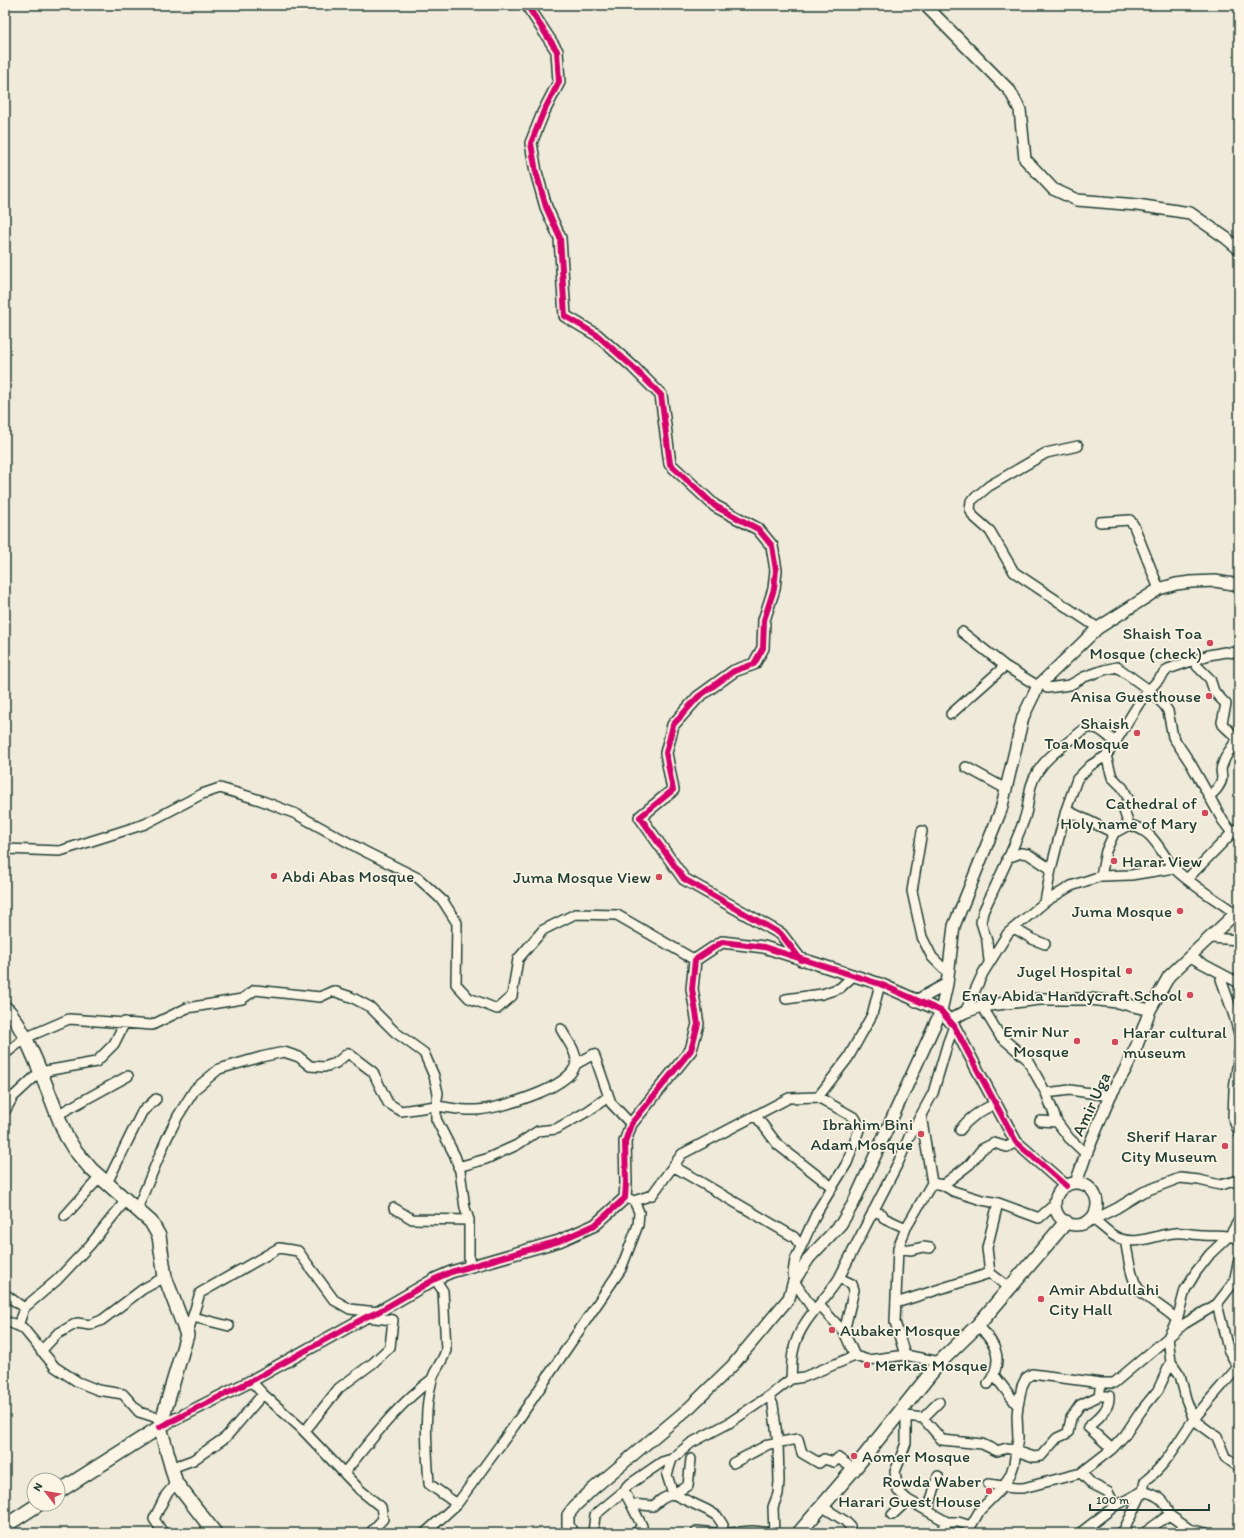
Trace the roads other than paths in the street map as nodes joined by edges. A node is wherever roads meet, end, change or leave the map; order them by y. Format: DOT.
graph roads {
  1 [pos="527,5"];
  2 [pos="925,5"];
  3 [pos="1239,248"];
  4 [pos="1078,446"];
  5 [pos="1100,522"];
  6 [pos="1239,586"];
  7 [pos="1158,589"];
  8 [pos="1098,628"];
  9 [pos="962,632"];
  10 [pos="1239,653"];
  11 [pos="1194,659"];
  12 [pos="1005,666"];
  13 [pos="1042,687"];
  14 [pos="1149,690"];
  15 [pos="951,714"];
  16 [pos="1238,739"];
  17 [pos="1116,743"];
  18 [pos="1106,756"];
  19 [pos="966,767"];
  20 [pos="1006,789"];
  21 [pos="1209,797"];
  22 [pos="1066,810"];
  23 [pos="1129,825"];
  24 [pos="922,831"];
  25 [pos="1236,831"];
  26 [pos="1114,833"];
  27 [pos="5,849"];
  28 [pos="1007,858"];
  29 [pos="1174,868"];
  30 [pos="1051,869"];
  31 [pos="1101,876"];
  32 [pos="1187,879"];
  33 [pos="1045,902"];
  34 [pos="1237,911"];
  35 [pos="1014,928"];
  36 [pos="1211,938"];
  37 [pos="1239,940"];
  38 [pos="1045,944"];
  39 [pos="1190,957"];
  40 [pos="695,960"];
  41 [pos="801,960"];
  42 [pos="990,961"];
  43 [pos="853,976"];
  44 [pos="947,978"];
  45 [pos="1221,979"];
  46 [pos="880,984"];
  47 [pos="1239,984"];
  48 [pos="786,999"];
  49 [pos="916,1000"];
  50 [pos="982,1006"];
  51 [pos="5,1008"];
  52 [pos="1150,1010"];
  53 [pos="941,1011"];
  54 [pos="965,1012"];
  55 [pos="125,1022"];
  56 [pos="952,1023"];
  57 [pos="561,1029"];
  58 [pos="1239,1034"];
  59 [pos="25,1038"];
  60 [pos="1239,1044"];
  61 [pos="1239,1052"];
  62 [pos="5,1054"];
  63 [pos="576,1064"];
  64 [pos="40,1072"];
  65 [pos="128,1076"];
  66 [pos="1046,1093"];
  67 [pos="1110,1096"];
  68 [pos="608,1097"];
  69 [pos="818,1097"];
  70 [pos="156,1099"];
  71 [pos="995,1104"];
  72 [pos="436,1106"];
  73 [pos="5,1111"];
  74 [pos="57,1115"];
  75 [pos="921,1115"];
  76 [pos="756,1116"];
  77 [pos="1040,1121"];
  78 [pos="1057,1122"];
  79 [pos="631,1124"];
  80 [pos="960,1130"];
  81 [pos="1239,1133"];
  82 [pos="1016,1142"];
  83 [pos="1086,1154"];
  84 [pos="673,1166"];
  85 [pos="458,1167"];
  86 [pos="104,1180"];
  87 [pos="1239,1180"];
  88 [pos="932,1183"];
  89 [pos="1071,1184"];
  90 [pos="943,1185"];
  91 [pos="832,1186"];
  92 [pos="126,1200"];
  93 [pos="630,1200"];
  94 [pos="998,1203"];
  95 [pos="1055,1204"];
  96 [pos="394,1208"];
  97 [pos="137,1209"];
  98 [pos="873,1212"];
  99 [pos="65,1216"];
  100 [pos="1092,1219"];
  101 [pos="469,1220"];
  102 [pos="1239,1220"];
  103 [pos="1066,1222"];
  104 [pos="906,1228"];
  105 [pos="1235,1237"];
  106 [pos="1125,1240"];
  107 [pos="800,1246"];
  108 [pos="898,1248"];
  109 [pos="930,1248"];
  110 [pos="1239,1260"];
  111 [pos="469,1266"];
  112 [pos="990,1273"];
  113 [pos="165,1277"];
  114 [pos="839,1278"];
  115 [pos="1237,1278"];
  116 [pos="435,1279"];
  117 [pos="794,1281"];
  118 [pos="1010,1288"];
  119 [pos="5,1294"];
  120 [pos="896,1303"];
  121 [pos="1217,1304"];
  122 [pos="24,1308"];
  123 [pos="817,1308"];
  124 [pos="378,1312"];
  125 [pos="193,1317"];
  126 [pos="366,1318"];
  127 [pos="1177,1320"];
  128 [pos="5,1322"];
  129 [pos="978,1325"];
  130 [pos="18,1326"];
  131 [pos="229,1326"];
  132 [pos="844,1332"];
  133 [pos="187,1335"];
  134 [pos="1168,1337"];
  135 [pos="41,1351"];
  136 [pos="905,1355"];
  137 [pos="855,1356"];
  138 [pos="940,1362"];
  139 [pos="1171,1362"];
  140 [pos="1238,1367"];
  141 [pos="994,1375"];
  142 [pos="432,1379"];
  143 [pos="792,1379"];
  144 [pos="251,1381"];
  145 [pos="1101,1383"];
  146 [pos="988,1384"];
  147 [pos="263,1394"];
  148 [pos="769,1396"];
  149 [pos="1099,1396"];
  150 [pos="939,1402"];
  151 [pos="1018,1406"];
  152 [pos="924,1418"];
  153 [pos="1194,1420"];
  154 [pos="161,1423"];
  155 [pos="305,1431"];
  156 [pos="778,1443"];
  157 [pos="1112,1449"];
  158 [pos="1015,1450"];
  159 [pos="672,1459"];
  160 [pos="691,1459"];
  161 [pos="733,1463"];
  162 [pos="1239,1467"];
  163 [pos="171,1468"];
  164 [pos="854,1469"];
  165 [pos="344,1473"];
  166 [pos="1081,1473"];
  167 [pos="938,1476"];
  168 [pos="176,1483"];
  169 [pos="988,1484"];
  170 [pos="1004,1486"];
  171 [pos="66,1487"];
  172 [pos="624,1491"];
  173 [pos="1143,1491"];
  174 [pos="673,1494"];
  175 [pos="908,1500"];
  176 [pos="457,1504"];
  177 [pos="631,1504"];
  178 [pos="1115,1506"];
  179 [pos="823,1507"];
  180 [pos="928,1511"];
  181 [pos="27,1512"];
  182 [pos="892,1515"];
  183 [pos="1169,1515"];
  184 [pos="947,1522"];
  185 [pos="5,1526"];
  186 [pos="969,1531"];
  187 [pos="1124,1532"];
  188 [pos="163,1533"];
  189 [pos="216,1533"];
  190 [pos="370,1533"];
  191 [pos="426,1533"];
  192 [pos="572,1533"];
  193 [pos="592,1533"];
  194 [pos="636,1533"];
  195 [pos="696,1533"];
  196 [pos="714,1533"];
  197 [pos="721,1533"];
  198 [pos="729,1533"];
  199 [pos="773,1533"];
  200 [pos="799,1533"];
  201 [pos="850,1533"];
  202 [pos="940,1533"];
  203 [pos="1080,1533"];
  204 [pos="1144,1533"];
  205 [pos="1206,1533"];
  1 -- 41 [label="street"];
  2 -- 3 [label="street"];
  4 -- 8 [label="street"];
  5 -- 7 [label="street"];
  6 -- 7 [label="street"];
  7 -- 8 [label="street"];
  8 -- 13 [label="street"];
  9 -- 12 [label="street"];
  10 -- 11 [label="street"];
  11 -- 14 [label="street"];
  11 -- 16 [label="street"];
  12 -- 13 [label="street"];
  12 -- 15 [label="street"];
  13 -- 14 [label="street"];
  13 -- 20 [label="street"];
  14 -- 17 [label="street"];
  14 -- 21 [label="street"];
  16 -- 21 [label="street"];
  17 -- 18 [label="street"];
  17 -- 28 [label="street"];
  18 -- 22 [label="street"];
  18 -- 23 [label="street"];
  19 -- 20 [label="street"];
  20 -- 44 [label="street"];
  21 -- 25 [label="street"];
  22 -- 26 [label="street"];
  22 -- 30 [label="street"];
  23 -- 26 [label="street"];
  23 -- 29 [label="street"];
  24 -- 44 [label="street"];
  25 -- 32 [label="street"];
  26 -- 31 [label="street"];
  27 -- 40 [label="street"];
  28 -- 30 [label="street"];
  28 -- 42 [label="street"];
  29 -- 31 [label="street"];
  29 -- 32 [label="street"];
  30 -- 33 [label="street"];
  31 -- 33 [label="street"];
  32 -- 34 [label="street"];
  33 -- 35 [label="street"];
  34 -- 36 [label="street, Amir Uga"];
  35 -- 38 [label="street"];
  35 -- 42 [label="street"];
  36 -- 37 [label="street"];
  36 -- 39 [label="street, Amir Uga"];
  39 -- 47 [label="street"];
  39 -- 52 [label="street, Amir Uga"];
  40 -- 41 [label="street"];
  40 -- 79 [label="street"];
  41 -- 43 [label="street"];
  42 -- 54 [label="street"];
  43 -- 46 [label="street"];
  43 -- 48 [label="street"];
  44 -- 49 [label="street"];
  44 -- 53 [label="street"];
  45 -- 58 [label="street"];
  46 -- 49 [label="street"];
  46 -- 69 [label="street"];
  49 -- 53 [label="street"];
  50 -- 52 [label="street"];
  50 -- 54 [label="street"];
  50 -- 66 [label="street"];
  51 -- 59 [label="main road"];
  52 -- 67 [label="street, Amir Uga"];
  53 -- 56 [label="street"];
  53 -- 117 [label="street"];
  54 -- 56 [label="street"];
  55 -- 59 [label="street"];
  55 -- 64 [label="street"];
  55 -- 72 [label="street"];
  56 -- 71 [label="street"];
  56 -- 75 [label="street"];
  57 -- 63 [label="street"];
  59 -- 62 [label="street"];
  59 -- 64 [label="main road"];
  60 -- 61 [label="street"];
  61 -- 81 [label="street"];
  63 -- 68 [label="street"];
  63 -- 72 [label="street"];
  64 -- 73 [label="street"];
  64 -- 74 [label="main road"];
  65 -- 74 [label="street"];
  66 -- 67 [label="street"];
  66 -- 78 [label="street"];
  67 -- 83 [label="street, Amir Uga"];
  68 -- 79 [label="street"];
  68 -- 85 [label="street"];
  69 -- 76 [label="street"];
  69 -- 91 [label="street"];
  70 -- 86 [label="street"];
  71 -- 80 [label="street"];
  71 -- 82 [label="street"];
  72 -- 85 [label="street"];
  72 -- 97 [label="street"];
  74 -- 86 [label="main road"];
  75 -- 88 [label="street"];
  75 -- 98 [label="street"];
  76 -- 84 [label="street"];
  76 -- 91 [label="street"];
  77 -- 78 [label="street"];
  78 -- 83 [label="street"];
  79 -- 93 [label="street"];
  82 -- 89 [label="street"];
  82 -- 90 [label="street"];
  83 -- 89 [label="street, Amir Uga"];
  84 -- 93 [label="street"];
  84 -- 107 [label="street"];
  85 -- 101 [label="street"];
  86 -- 92 [label="main road"];
  86 -- 99 [label="street"];
  87 -- 100 [label="street"];
  88 -- 90 [label="street"];
  88 -- 104 [label="street"];
  89 -- 95 [label="street"];
  89 -- 100 [label="street"];
  90 -- 94 [label="street"];
  91 -- 107 [label="street"];
  92 -- 97 [label="main road"];
  92 -- 122 [label="street"];
  93 -- 111 [label="street"];
  93 -- 176 [label="street"];
  94 -- 95 [label="street"];
  94 -- 112 [label="street"];
  95 -- 103 [label="street"];
  96 -- 101 [label="street"];
  97 -- 113 [label="main road"];
  98 -- 104 [label="street"];
  98 -- 114 [label="street"];
  100 -- 103 [label="street"];
  100 -- 106 [label="street"];
  101 -- 111 [label="street"];
  102 -- 105 [label="street"];
  103 -- 118 [label="main road"];
  104 -- 108 [label="street"];
  105 -- 106 [label="street"];
  105 -- 127 [label="street"];
  106 -- 127 [label="street"];
  107 -- 117 [label="street"];
  108 -- 109 [label="street"];
  108 -- 120 [label="street"];
  110 -- 115 [label="street"];
  111 -- 116 [label="street"];
  112 -- 118 [label="street"];
  112 -- 120 [label="street"];
  113 -- 133 [label="main road"];
  113 -- 135 [label="street"];
  114 -- 123 [label="street"];
  114 -- 132 [label="street"];
  115 -- 121 [label="street"];
  116 -- 124 [label="street"];
  116 -- 142 [label="street"];
  117 -- 123 [label="street"];
  117 -- 192 [label="street"];
  118 -- 129 [label="main road"];
  119 -- 122 [label="street"];
  120 -- 136 [label="street"];
  121 -- 134 [label="street"];
  121 -- 140 [label="street"];
  122 -- 130 [label="street"];
  123 -- 132 [label="street"];
  123 -- 143 [label="street"];
  124 -- 125 [label="street"];
  124 -- 126 [label="street"];
  125 -- 131 [label="street"];
  125 -- 133 [label="street"];
  126 -- 144 [label="street"];
  126 -- 155 [label="street"];
  127 -- 134 [label="street"];
  128 -- 130 [label="street"];
  129 -- 138 [label="main road"];
  129 -- 141 [label="street"];
  130 -- 135 [label="street"];
  132 -- 137 [label="street"];
  133 -- 154 [label="main road"];
  134 -- 139 [label="street"];
  134 -- 145 [label="street"];
  135 -- 154 [label="street"];
  136 -- 137 [label="street"];
  136 -- 138 [label="street"];
  137 -- 143 [label="street"];
  138 -- 164 [label="main road"];
  139 -- 153 [label="street"];
  139 -- 157 [label="street"];
  140 -- 153 [label="street"];
  141 -- 146 [label="street"];
  141 -- 151 [label="street"];
  142 -- 165 [label="street"];
  142 -- 176 [label="street"];
  143 -- 148 [label="street"];
  144 -- 147 [label="street"];
  144 -- 154 [label="street"];
  145 -- 149 [label="street"];
  145 -- 151 [label="street"];
  147 -- 155 [label="street"];
  147 -- 163 [label="street"];
  148 -- 156 [label="street"];
  148 -- 159 [label="street"];
  149 -- 157 [label="street"];
  149 -- 158 [label="street"];
  150 -- 152 [label="street"];
  151 -- 158 [label="street"];
  152 -- 158 [label="street"];
  152 -- 175 [label="street"];
  153 -- 162 [label="street"];
  153 -- 173 [label="street"];
  154 -- 163 [label="main road"];
  154 -- 171 [label="main road"];
  155 -- 165 [label="street"];
  156 -- 161 [label="street"];
  156 -- 164 [label="street"];
  156 -- 199 [label="street"];
  157 -- 166 [label="street"];
  158 -- 170 [label="street"];
  159 -- 172 [label="street"];
  159 -- 174 [label="street"];
  160 -- 174 [label="street"];
  163 -- 168 [label="main road"];
  164 -- 179 [label="main road"];
  165 -- 190 [label="street"];
  166 -- 170 [label="street"];
  166 -- 178 [label="street"];
  167 -- 180 [label="street"];
  168 -- 188 [label="street"];
  168 -- 189 [label="main road"];
  169 -- 170 [label="street"];
  170 -- 186 [label="street"];
  172 -- 177 [label="street"];
  172 -- 193 [label="street"];
  173 -- 178 [label="street"];
  173 -- 183 [label="street"];
  173 -- 187 [label="street"];
  174 -- 177 [label="street"];
  174 -- 197 [label="street"];
  175 -- 180 [label="street"];
  175 -- 182 [label="street"];
  176 -- 191 [label="street"];
  177 -- 194 [label="street"];
  178 -- 203 [label="street"];
  179 -- 200 [label="main road"];
  179 -- 201 [label="street"];
  180 -- 184 [label="street"];
  181 -- 185 [label="main road"];
  183 -- 204 [label="street"];
  183 -- 205 [label="street"];
  184 -- 186 [label="street"];
  184 -- 202 [label="street"];
  195 -- 196 [label="street"];
  198 -- 199 [label="street"];
}
